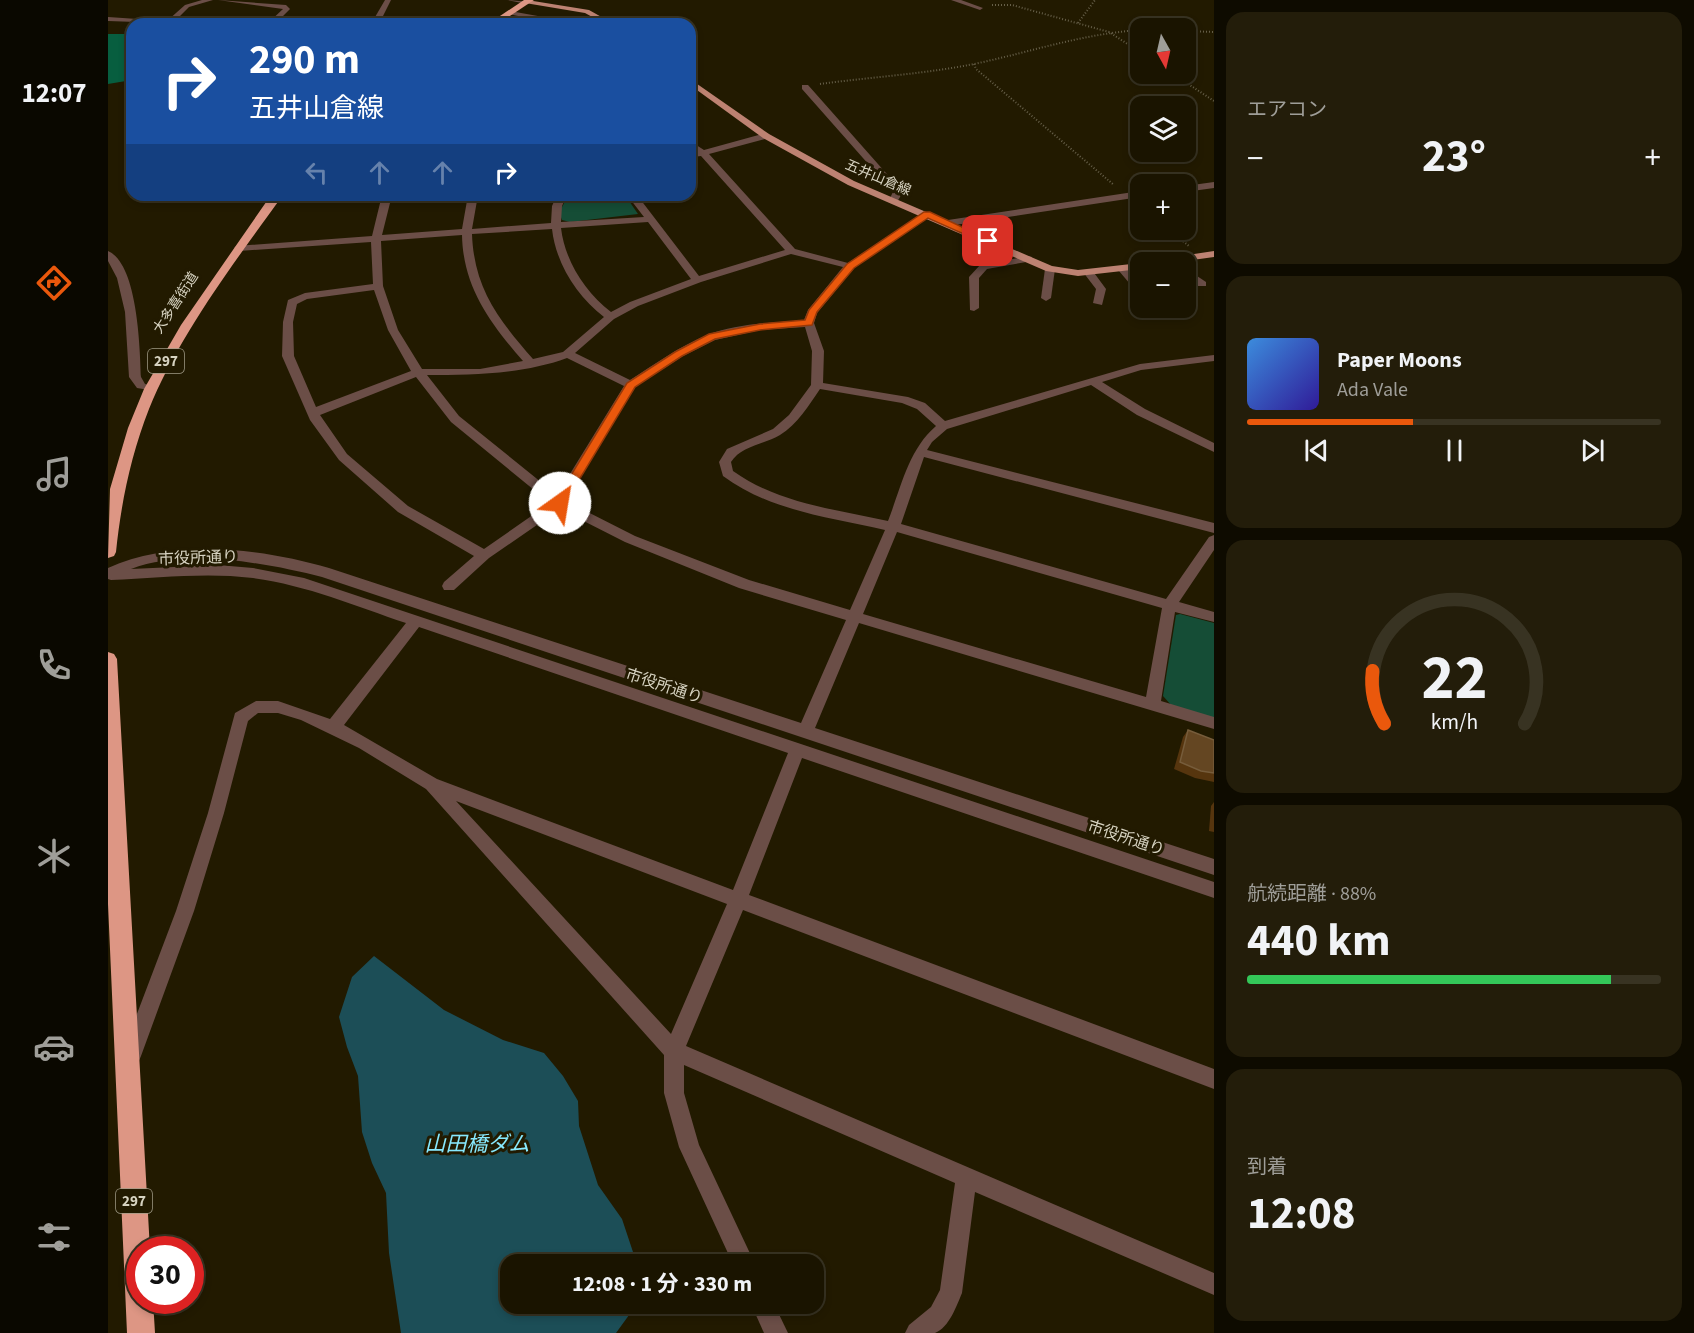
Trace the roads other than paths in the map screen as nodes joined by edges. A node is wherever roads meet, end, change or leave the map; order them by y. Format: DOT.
graph roads {
  1 [pos="210,0"];
  2 [pos="221,0"];
  3 [pos="388,0"];
  4 [pos="510,0"];
  5 [pos="954,0"];
  6 [pos="529,1"];
  7 [pos="580,2"];
  8 [pos="980,8"];
  9 [pos="588,11"];
  10 [pos="510,13"];
  11 [pos="174,18"];
  12 [pos="277,18"];
  13 [pos="378,18"];
  14 [pos="502,18"];
  15 [pos="538,18"];
  16 [pos="600,18"];
  17 [pos="108,19"];
  18 [pos="126,20"];
  19 [pos="696,85"];
  20 [pos="805,87"];
  21 [pos="766,136"];
  22 [pos="696,148"];
  23 [pos="703,153"];
  24 [pos="696,155"];
  25 [pos="1214,185"];
  26 [pos="1196,187"];
  27 [pos="1130,196"];
  28 [pos="894,200"];
  29 [pos="273,201"];
  30 [pos="385,201"];
  31 [pos="471,201"];
  32 [pos="559,201"];
  33 [pos="636,201"];
  34 [pos="927,214"];
  35 [pos="650,219"];
  36 [pos="948,223"];
  37 [pos="556,226"];
  38 [pos="465,232"];
  39 [pos="376,238"];
  40 [pos="239,248"];
  41 [pos="791,251"];
  42 [pos="1214,254"];
  43 [pos="108,255"];
  44 [pos="1196,257"];
  45 [pos="1028,259"];
  46 [pos="850,266"];
  47 [pos="1050,268"];
  48 [pos="1130,268"];
  49 [pos="1123,269"];
  50 [pos="1088,272"];
  51 [pos="1130,277"];
  52 [pos="697,280"];
  53 [pos="1196,280"];
  54 [pos="1202,285"];
  55 [pos="378,286"];
  56 [pos="1046,298"];
  57 [pos="1098,303"];
  58 [pos="974,308"];
  59 [pos="610,317"];
  60 [pos="809,323"];
  61 [pos="567,354"];
  62 [pos="1214,358"];
  63 [pos="531,364"];
  64 [pos="418,372"];
  65 [pos="1094,382"];
  66 [pos="631,385"];
  67 [pos="817,385"];
  68 [pos="150,389"];
  69 [pos="313,412"];
  70 [pos="943,426"];
  71 [pos="1214,448"];
  72 [pos="920,452"];
  73 [pos="560,503"];
  74 [pos="893,527"];
  75 [pos="1214,528"];
  76 [pos="109,533"];
  77 [pos="1214,540"];
  78 [pos="108,552"];
  79 [pos="484,555"];
  80 [pos="108,575"];
  81 [pos="448,586"];
  82 [pos="1169,606"];
  83 [pos="1214,617"];
  84 [pos="856,618"];
  85 [pos="416,621"];
  86 [pos="108,659"];
  87 [pos="1153,704"];
  88 [pos="1214,723"];
  89 [pos="334,726"];
  90 [pos="801,741"];
  91 [pos="431,784"];
  92 [pos="1214,867"];
  93 [pos="1214,890"];
  94 [pos="738,900"];
  95 [pos="674,1051"];
  96 [pos="126,1069"];
  97 [pos="1214,1079"];
  98 [pos="966,1177"];
  99 [pos="739,1254"];
  100 [pos="1214,1284"];
  101 [pos="767,1314"];
  102 [pos="141,1333"];
  103 [pos="776,1333"];
  104 [pos="917,1333"];
  1 -- 11 [label="street"];
  2 -- 12 [label="street"];
  3 -- 13 [label="street"];
  4 -- 6 [label="street"];
  5 -- 8 [label="street"];
  6 -- 9 [label="main road"];
  6 -- 10 [label="highway"];
  7 -- 9 [label="main road"];
  9 -- 16 [label="main road"];
  10 -- 14 [label="highway"];
  10 -- 15 [label="street"];
  17 -- 18 [label="street"];
  19 -- 21 [label="main road, 五井山倉線"];
  20 -- 28 [label="street"];
  21 -- 23 [label="street"];
  21 -- 28 [label="main road, 五井山倉線"];
  22 -- 23 [label="street"];
  23 -- 24 [label="street"];
  23 -- 41 [label="street"];
  25 -- 26 [label="street"];
  27 -- 36 [label="street"];
  28 -- 34 [label="main road, 五井山倉線"];
  29 -- 40 [label="highway, 大多喜街道 / 297"];
  30 -- 39 [label="street"];
  31 -- 38 [label="street"];
  32 -- 37 [label="street"];
  33 -- 35 [label="street"];
  34 -- 36 [label="main road, 五井山倉線"];
  34 -- 46 [label="street"];
  35 -- 37 [label="street"];
  35 -- 52 [label="street"];
  36 -- 45 [label="main road, 五井山倉線"];
  37 -- 38 [label="street"];
  37 -- 59 [label="street"];
  38 -- 39 [label="street"];
  38 -- 63 [label="street"];
  39 -- 40 [label="street"];
  39 -- 55 [label="street"];
  40 -- 68 [label="highway, 大多喜街道 / 297"];
  41 -- 46 [label="street"];
  41 -- 52 [label="street"];
  42 -- 44 [label="main road"];
  43 -- 68 [label="street"];
  45 -- 47 [label="main road, 五井山倉線"];
  45 -- 58 [label="street"];
  46 -- 60 [label="street"];
  47 -- 50 [label="main road, 五井山倉線"];
  47 -- 56 [label="street"];
  48 -- 49 [label="main road, 五井山倉線"];
  49 -- 50 [label="main road, 五井山倉線"];
  49 -- 51 [label="street"];
  50 -- 57 [label="street"];
  52 -- 59 [label="street"];
  53 -- 54 [label="street"];
  55 -- 64 [label="street"];
  55 -- 69 [label="street"];
  59 -- 61 [label="street"];
  60 -- 66 [label="street"];
  60 -- 67 [label="street"];
  61 -- 63 [label="street"];
  61 -- 66 [label="street"];
  62 -- 65 [label="street"];
  63 -- 64 [label="street"];
  64 -- 69 [label="street"];
  64 -- 73 [label="street"];
  65 -- 70 [label="street"];
  65 -- 71 [label="street"];
  66 -- 73 [label="street"];
  67 -- 70 [label="street"];
  67 -- 74 [label="street"];
  68 -- 76 [label="highway, 大多喜街道 / 297"];
  69 -- 79 [label="street"];
  70 -- 72 [label="street"];
  72 -- 74 [label="street"];
  72 -- 75 [label="street"];
  73 -- 79 [label="street"];
  73 -- 84 [label="street"];
  74 -- 82 [label="street"];
  74 -- 84 [label="street"];
  76 -- 78 [label="highway, 大多喜街道 / 297"];
  77 -- 82 [label="street"];
  79 -- 81 [label="street"];
  80 -- 85 [label="street, 市役所通り"];
  80 -- 90 [label="street, 市役所通り"];
  82 -- 83 [label="street"];
  82 -- 87 [label="street"];
  84 -- 87 [label="street"];
  84 -- 90 [label="street"];
  85 -- 89 [label="street"];
  85 -- 90 [label="street, 市役所通り"];
  86 -- 96 [label="highway, 297"];
  87 -- 88 [label="street"];
  89 -- 91 [label="street"];
  89 -- 96 [label="street"];
  90 -- 92 [label="street, 市役所通り"];
  90 -- 93 [label="street, 市役所通り"];
  90 -- 94 [label="street"];
  91 -- 94 [label="street"];
  91 -- 95 [label="street"];
  94 -- 95 [label="street"];
  94 -- 97 [label="street"];
  95 -- 98 [label="street"];
  95 -- 99 [label="street"];
  96 -- 102 [label="highway, 297"];
  98 -- 100 [label="street"];
  98 -- 104 [label="street"];
  101 -- 103 [label="street"];
}
